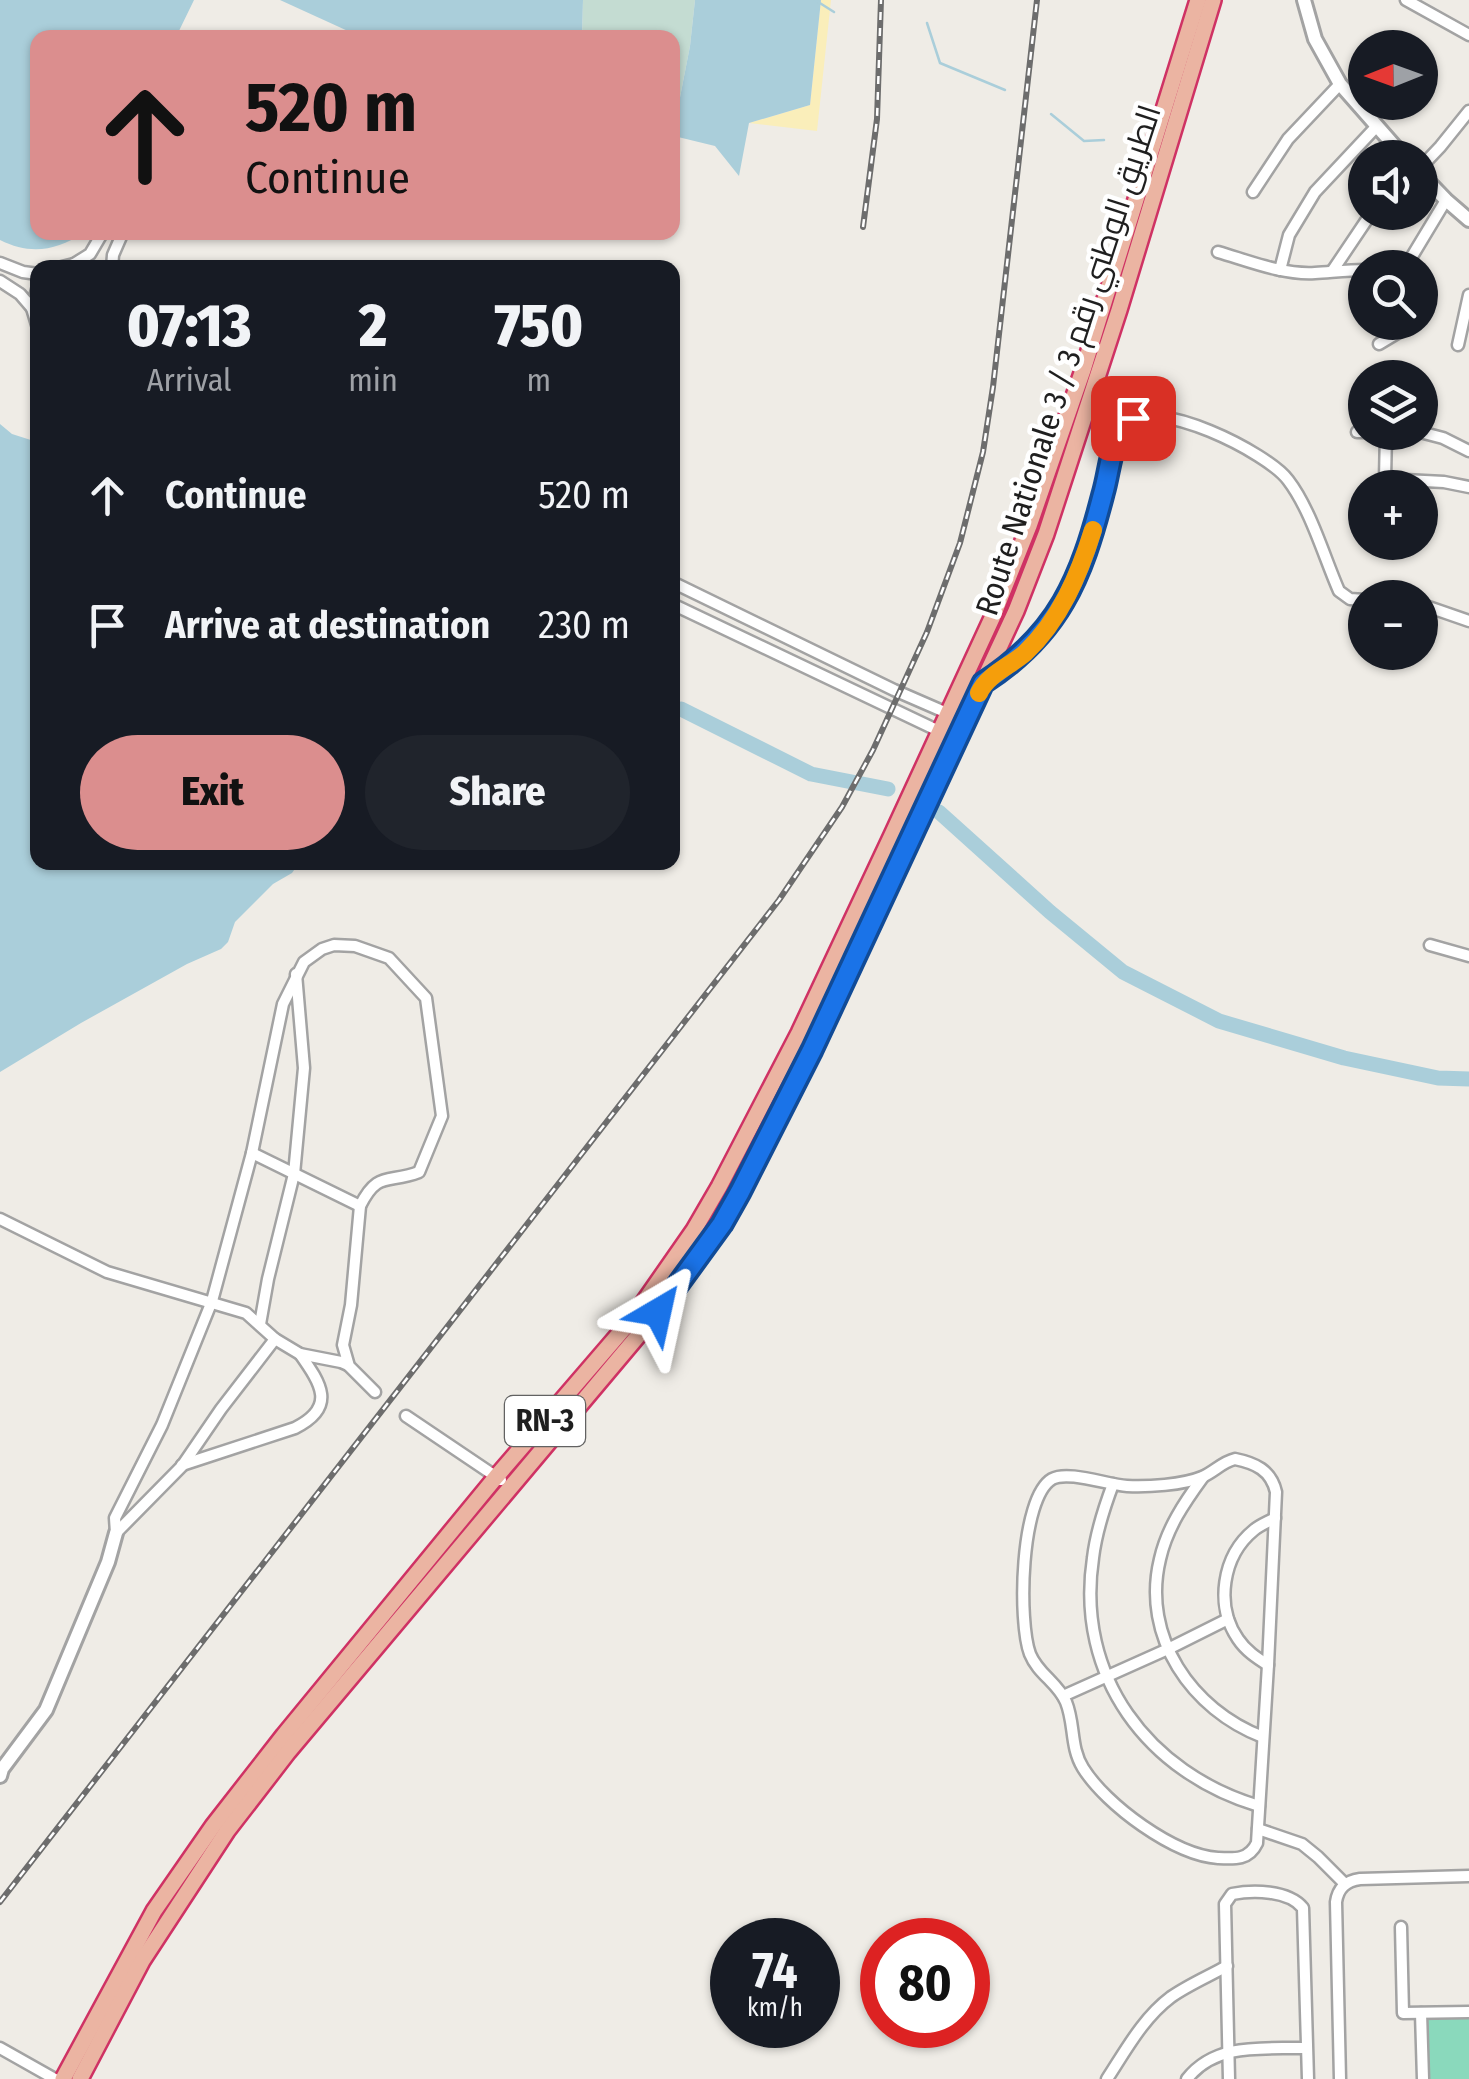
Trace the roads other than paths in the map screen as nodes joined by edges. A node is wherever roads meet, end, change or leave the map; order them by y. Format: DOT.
graph roads {
  1 [pos="1198,0"];
  2 [pos="1213,0"];
  3 [pos="1304,0"];
  4 [pos="1406,0"];
  5 [pos="1469,35"];
  6 [pos="1340,84"];
  7 [pos="1469,111"];
  8 [pos="1376,126"];
  9 [pos="1389,140"];
  10 [pos="1438,149"];
  11 [pos="1438,191"];
  12 [pos="1253,192"];
  13 [pos="1446,200"];
  14 [pos="1469,220"];
  15 [pos="1360,230"];
  16 [pos="99,240"];
  17 [pos="1419,246"];
  18 [pos="1416,250"];
  19 [pos="1418,250"];
  20 [pos="1218,252"];
  21 [pos="80,260"];
  22 [pos="0,263"];
  23 [pos="1280,270"];
  24 [pos="1333,270"];
  25 [pos="1348,270"];
  26 [pos="30,272"];
  27 [pos="0,281"];
  28 [pos="1469,296"];
  29 [pos="30,306"];
  30 [pos="1111,307"];
  31 [pos="1385,340"];
  32 [pos="1378,344"];
  33 [pos="1458,345"];
  34 [pos="1438,437"];
  35 [pos="1386,450"];
  36 [pos="1469,452"];
  37 [pos="1469,487"];
  38 [pos="680,586"];
  39 [pos="1348,598"];
  40 [pos="680,608"];
  41 [pos="1438,610"];
  42 [pos="746,618"];
  43 [pos="1469,621"];
  44 [pos="737,635"];
  45 [pos="824,656"];
  46 [pos="817,674"];
  47 [pos="983,683"];
  48 [pos="947,713"];
  49 [pos="962,729"];
  50 [pos="938,732"];
  51 [pos="1430,946"];
  52 [pos="1469,956"];
  53 [pos="296,973"];
  54 [pos="252,1153"];
  55 [pos="294,1174"];
  56 [pos="360,1206"];
  57 [pos="0,1219"];
  58 [pos="212,1302"];
  59 [pos="260,1324"];
  60 [pos="275,1339"];
  61 [pos="300,1354"];
  62 [pos="349,1366"];
  63 [pos="375,1392"];
  64 [pos="406,1416"];
  65 [pos="182,1466"];
  66 [pos="1204,1476"];
  67 [pos="503,1482"];
  68 [pos="1113,1484"];
  69 [pos="1275,1518"];
  70 [pos="116,1532"];
  71 [pos="1228,1620"];
  72 [pos="1168,1649"];
  73 [pos="1268,1666"];
  74 [pos="1106,1678"];
  75 [pos="1063,1696"];
  76 [pos="1263,1738"];
  77 [pos="0,1776"];
  78 [pos="1260,1806"];
  79 [pos="1258,1829"];
  80 [pos="1469,1876"];
  81 [pos="1344,1884"];
  82 [pos="1401,1927"];
  83 [pos="1227,1966"];
  84 [pos="1469,2012"];
  85 [pos="1421,2013"];
  86 [pos="0,2048"];
  87 [pos="1306,2048"];
  88 [pos="1228,2050"];
  89 [pos="55,2079"];
  90 [pos="63,2079"];
  91 [pos="80,2079"];
  92 [pos="1108,2079"];
  93 [pos="1187,2079"];
  94 [pos="1229,2079"];
  95 [pos="1308,2079"];
  96 [pos="1340,2079"];
  97 [pos="1423,2079"];
  1 -- 30 [label="highway, Route Nationale 3 / الطريق الوطني رقم 3 / RN-3"];
  2 -- 30 [label="highway, Route Nationale 3 / الطريق الوطني رقم 3 / RN-3"];
  3 -- 6 [label="street"];
  4 -- 5 [label="street"];
  6 -- 8 [label="street"];
  6 -- 12 [label="street"];
  7 -- 10 [label="street"];
  8 -- 9 [label="street"];
  8 -- 23 [label="street"];
  11 -- 13 [label="street"];
  13 -- 14 [label="street"];
  13 -- 17 [label="street"];
  15 -- 24 [label="street"];
  16 -- 21 [label="street"];
  17 -- 18 [label="street"];
  17 -- 19 [label="street"];
  20 -- 23 [label="street"];
  22 -- 26 [label="street"];
  23 -- 24 [label="street"];
  24 -- 25 [label="street"];
  27 -- 29 [label="street"];
  28 -- 33 [label="street"];
  30 -- 47 [label="highway, Route Nationale 3 / الطريق الوطني رقم 3 / RN-3"];
  30 -- 48 [label="highway, Route Nationale 3 / الطريق الوطني رقم 3 / RN-3"];
  31 -- 32 [label="street"];
  34 -- 36 [label="street"];
  35 -- 37 [label="street"];
  38 -- 42 [label="street"];
  39 -- 47 [label="street"];
  40 -- 44 [label="street"];
  41 -- 43 [label="street"];
  42 -- 44 [label="street"];
  42 -- 45 [label="street"];
  44 -- 46 [label="street"];
  45 -- 46 [label="street"];
  45 -- 48 [label="street"];
  46 -- 50 [label="street"];
  47 -- 49 [label="highway, Route Nationale 3 / الطريق الوطني رقم 3 / RN-3"];
  48 -- 49 [label="street"];
  48 -- 50 [label="highway, Route Nationale 3 / الطريق الوطني رقم 3 / RN-3"];
  49 -- 50 [label="street"];
  49 -- 67 [label="highway, Route Nationale 3 / الطريق الوطني رقم 3 / RN-3"];
  50 -- 67 [label="highway, Route Nationale 3 / الطريق الوطني رقم 3 / RN-3"];
  51 -- 52 [label="street"];
  53 -- 54 [label="street"];
  53 -- 55 [label="street"];
  53 -- 56 [label="street"];
  54 -- 55 [label="street"];
  54 -- 58 [label="street"];
  55 -- 56 [label="street"];
  55 -- 59 [label="street"];
  56 -- 62 [label="street"];
  57 -- 58 [label="street"];
  58 -- 59 [label="street"];
  58 -- 70 [label="street"];
  59 -- 60 [label="street"];
  60 -- 61 [label="street"];
  60 -- 65 [label="street"];
  61 -- 62 [label="street"];
  61 -- 65 [label="street"];
  62 -- 63 [label="street"];
  64 -- 67 [label="street"];
  65 -- 70 [label="street"];
  66 -- 68 [label="street"];
  66 -- 69 [label="street"];
  66 -- 72 [label="street"];
  67 -- 90 [label="highway, Route Nationale 3 / الطريق الوطني رقم 3 / RN-3"];
  67 -- 91 [label="highway, Route Nationale 3 / الطريق الوطني رقم 3 / RN-3"];
  68 -- 74 [label="street"];
  68 -- 75 [label="street"];
  69 -- 71 [label="street"];
  69 -- 73 [label="street"];
  70 -- 77 [label="street"];
  71 -- 72 [label="street"];
  71 -- 73 [label="street"];
  72 -- 74 [label="street"];
  72 -- 76 [label="street"];
  73 -- 76 [label="street"];
  74 -- 75 [label="street"];
  74 -- 78 [label="street"];
  75 -- 79 [label="street"];
  76 -- 78 [label="street"];
  78 -- 79 [label="street"];
  79 -- 81 [label="street"];
  80 -- 81 [label="street"];
  81 -- 96 [label="street"];
  82 -- 85 [label="street"];
  83 -- 87 [label="street"];
  83 -- 88 [label="street"];
  83 -- 92 [label="street"];
  84 -- 85 [label="street"];
  85 -- 97 [label="street"];
  86 -- 89 [label="street"];
  87 -- 88 [label="street"];
  87 -- 95 [label="street"];
  88 -- 93 [label="street"];
  88 -- 94 [label="street"];
}
